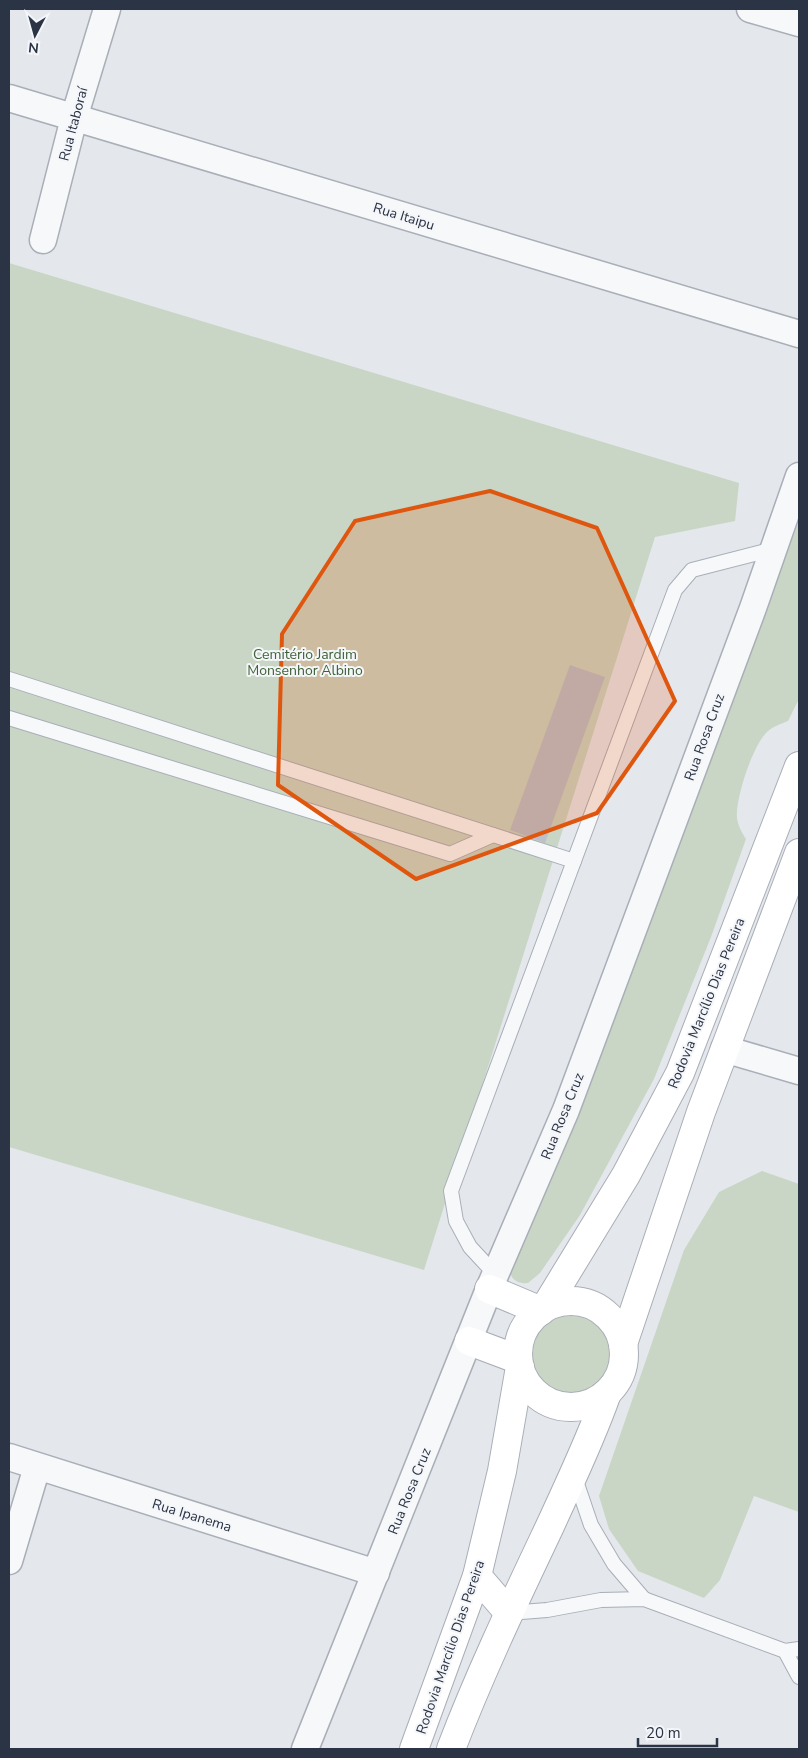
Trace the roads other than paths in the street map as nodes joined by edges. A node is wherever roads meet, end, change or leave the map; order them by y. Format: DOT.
graph roads {
  1 [pos="107,9"];
  2 [pos="750,9"];
  3 [pos="799,23"];
  4 [pos="9,98"];
  5 [pos="74,118"];
  6 [pos="43,240"];
  7 [pos="799,334"];
  8 [pos="799,476"];
  9 [pos="774,549"];
  10 [pos="9,679"];
  11 [pos="9,718"];
  12 [pos="799,766"];
  13 [pos="493,835"];
  14 [pos="799,853"];
  15 [pos="574,861"];
  16 [pos="724,1049"];
  17 [pos="799,1071"];
  18 [pos="492,1281"];
  19 [pos="543,1309"];
  20 [pos="470,1341"];
  21 [pos="623,1344"];
  22 [pos="518,1363"];
  23 [pos="607,1393"];
  24 [pos="9,1457"];
  25 [pos="37,1467"];
  26 [pos="574,1473"];
  27 [pos="9,1562"];
  28 [pos="376,1572"];
  29 [pos="477,1576"];
  30 [pos="644,1599"];
  31 [pos="509,1613"];
  32 [pos="799,1648"];
  33 [pos="785,1651"];
  34 [pos="799,1677"];
  35 [pos="305,1749"];
  36 [pos="414,1749"];
  37 [pos="451,1749"];
  1 -- 5 [label="street, Rua Itaboraí"];
  2 -- 3 [label="street"];
  4 -- 5 [label="street, Rua Itaipu"];
  5 -- 6 [label="street, Rua Itaboraí"];
  5 -- 7 [label="street, Rua Itaipu"];
  8 -- 9 [label="street, Rua Rosa Cruz"];
  9 -- 15 [label="lane"];
  9 -- 18 [label="street, Rua Rosa Cruz"];
  10 -- 13 [label="lane"];
  11 -- 13 [label="lane"];
  12 -- 19 [label="main road, Rodovia Marcílio Dias Pereira"];
  13 -- 15 [label="lane"];
  14 -- 16 [label="main road"];
  15 -- 18 [label="lane"];
  16 -- 17 [label="street"];
  16 -- 21 [label="main road"];
  18 -- 19 [label="main road"];
  18 -- 20 [label="street, Rua Rosa Cruz"];
  19 -- 21 [label="main road"];
  19 -- 22 [label="main road"];
  20 -- 22 [label="main road"];
  20 -- 28 [label="street, Rua Rosa Cruz"];
  21 -- 23 [label="main road"];
  22 -- 23 [label="main road"];
  22 -- 29 [label="main road, Rodovia Marcílio Dias Pereira"];
  23 -- 26 [label="main road"];
  24 -- 25 [label="street, Rua Ipanema"];
  25 -- 27 [label="street"];
  25 -- 28 [label="street, Rua Ipanema"];
  26 -- 30 [label="lane"];
  26 -- 31 [label="main road"];
  28 -- 35 [label="street, Rua Rosa Cruz"];
  29 -- 31 [label="main road"];
  29 -- 36 [label="main road, Rodovia Marcílio Dias Pereira"];
  30 -- 31 [label="lane"];
  30 -- 33 [label="lane"];
  31 -- 37 [label="main road"];
  32 -- 33 [label="lane"];
  33 -- 34 [label="lane"];
}
